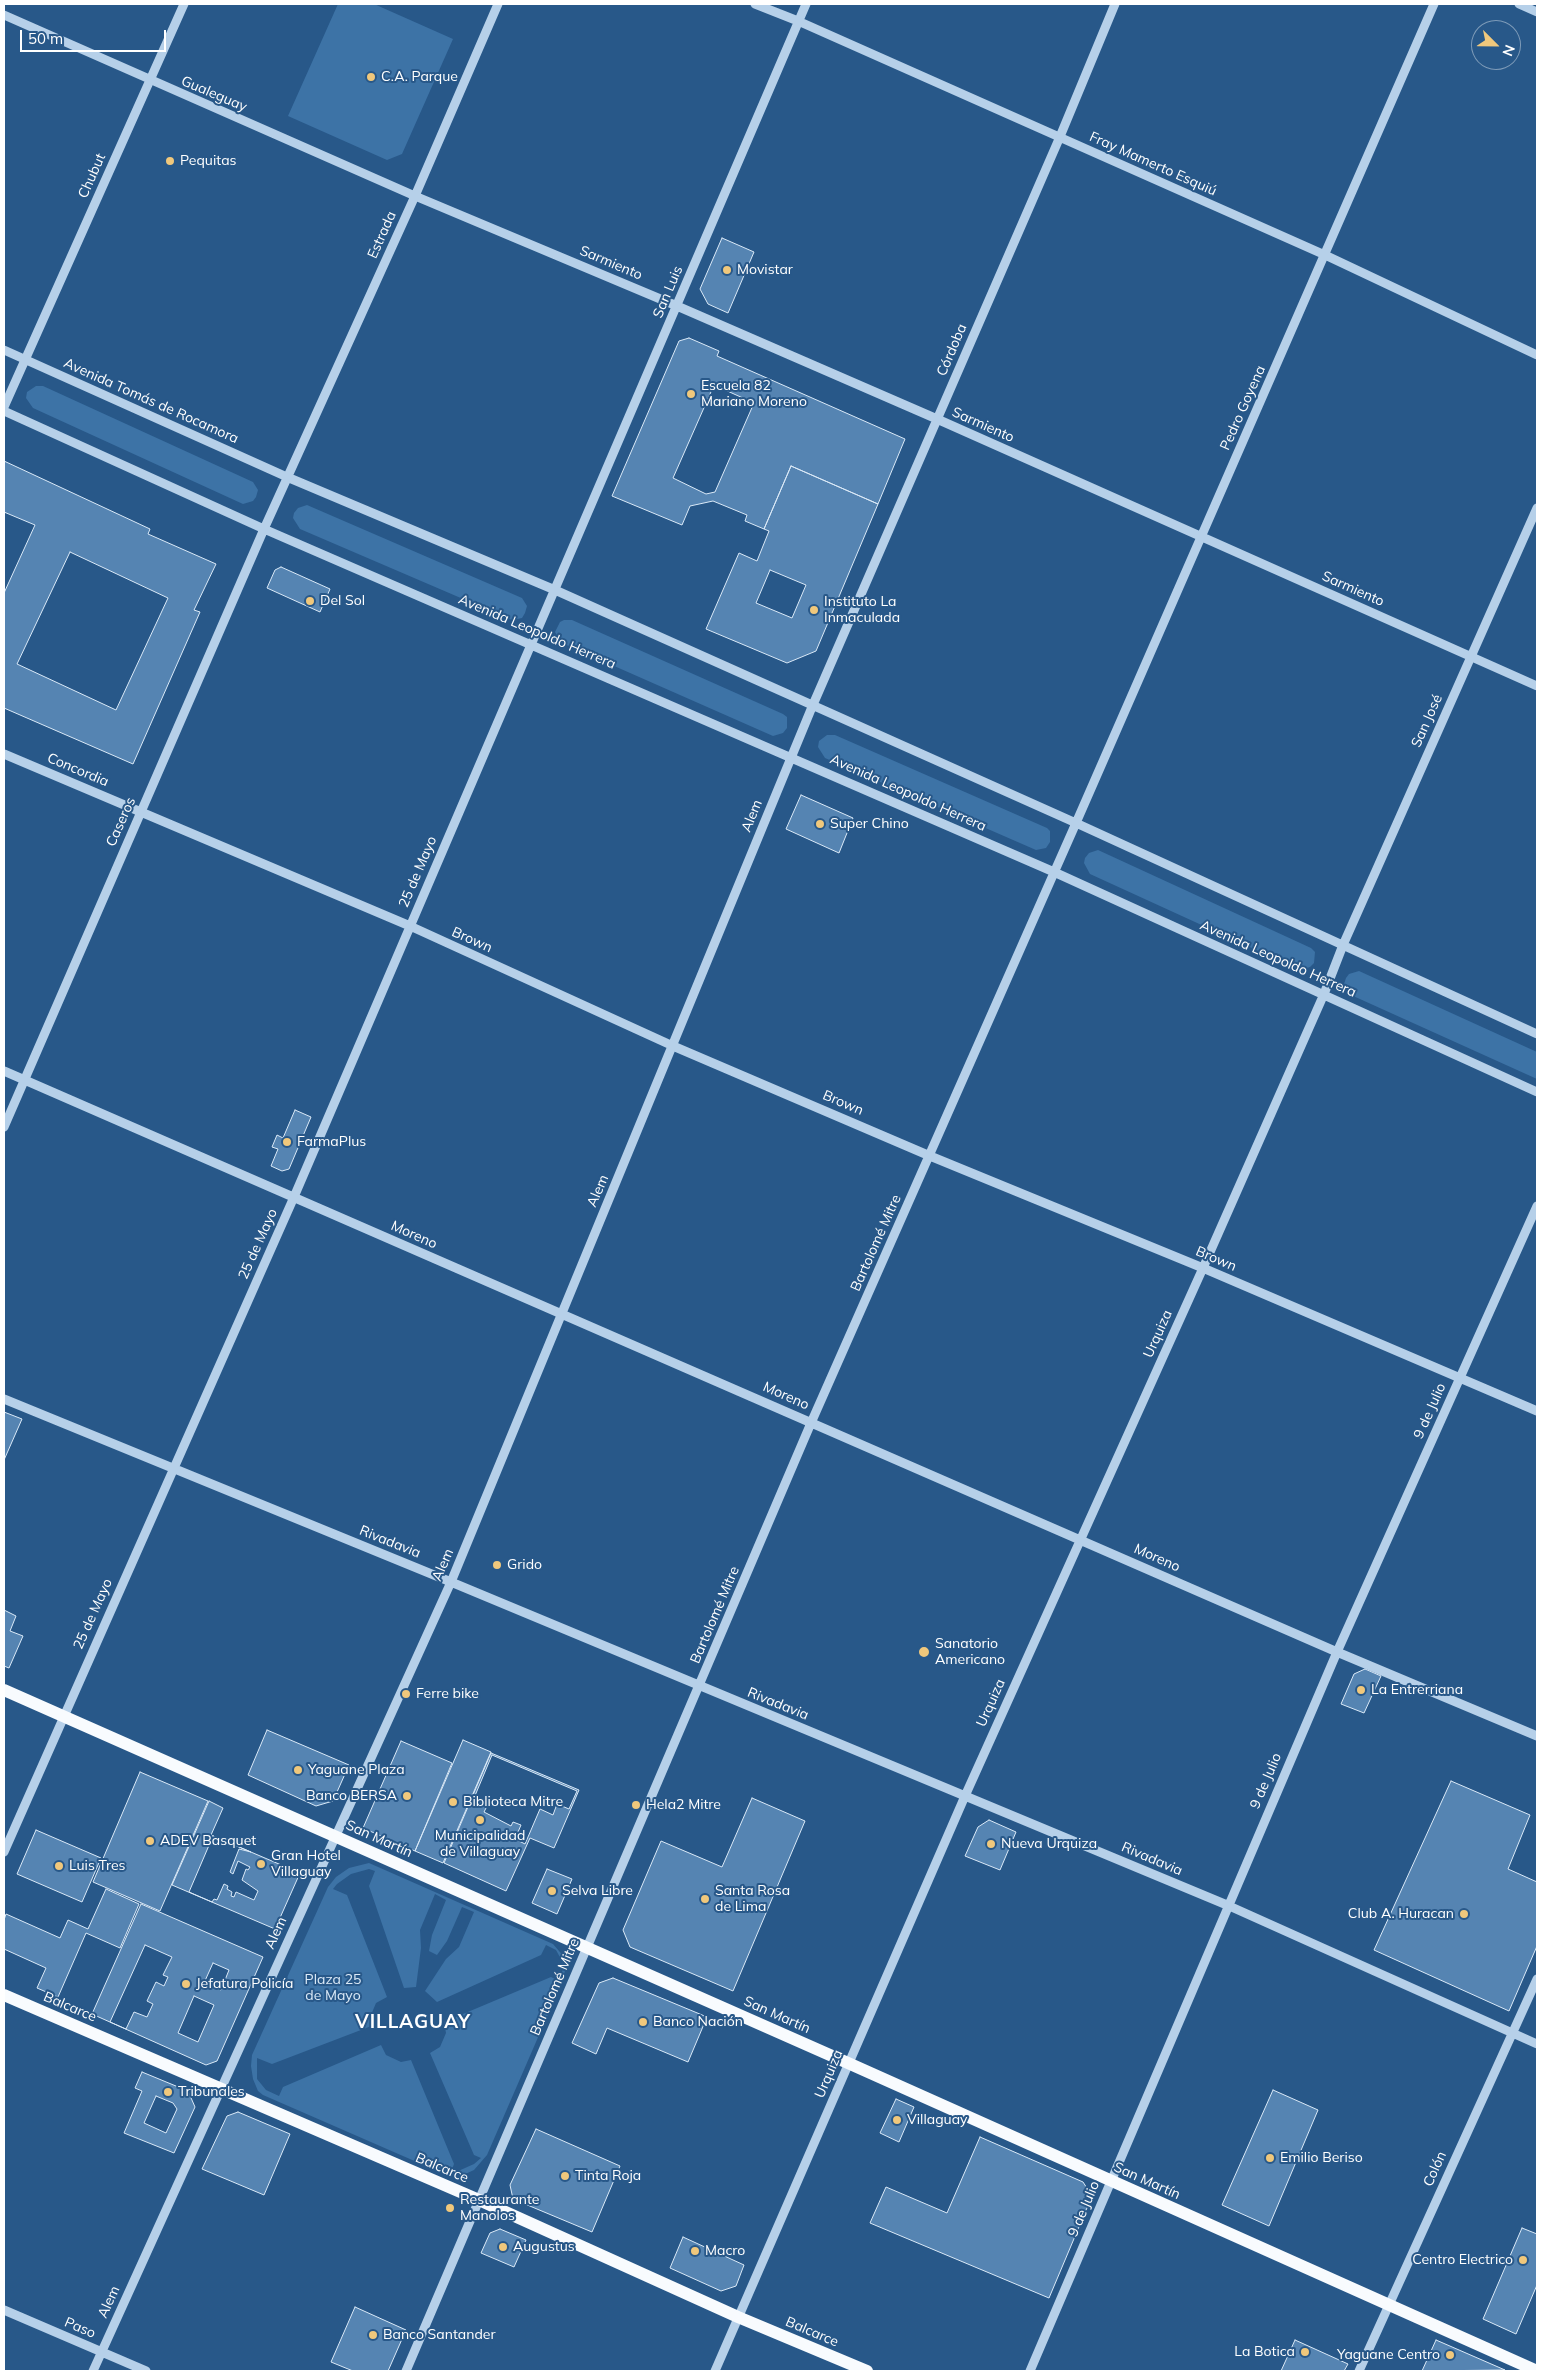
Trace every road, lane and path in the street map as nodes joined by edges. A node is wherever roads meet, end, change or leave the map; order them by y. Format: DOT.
graph roads {
  1 [pos="184,4"];
  2 [pos="498,4"];
  3 [pos="755,4"];
  4 [pos="806,4"];
  5 [pos="1115,4"];
  6 [pos="1434,4"];
  7 [pos="1519,4"];
  8 [pos="1537,12"];
  9 [pos="4,15"];
  10 [pos="798,21"];
  11 [pos="150,81"];
  12 [pos="1059,138"];
  13 [pos="415,196"];
  14 [pos="1324,255"];
  15 [pos="678,306"];
  16 [pos="4,350"];
  17 [pos="1537,355"];
  18 [pos="24,359"];
  19 [pos="4,407"];
  20 [pos="4,410"];
  21 [pos="937,419"];
  22 [pos="287,477"];
  23 [pos="1537,508"];
  24 [pos="264,529"];
  25 [pos="1202,537"];
  26 [pos="555,590"];
  27 [pos="530,644"];
  28 [pos="1471,656"];
  29 [pos="1537,686"];
  30 [pos="812,707"];
  31 [pos="4,754"];
  32 [pos="791,757"];
  33 [pos="141,812"];
  34 [pos="1076,823"];
  35 [pos="1054,872"];
  36 [pos="410,926"];
  37 [pos="1343,944"];
  38 [pos="1324,994"];
  39 [pos="1537,1034"];
  40 [pos="673,1046"];
  41 [pos="4,1071"];
  42 [pos="24,1080"];
  43 [pos="1537,1092"];
  44 [pos="4,1127"];
  45 [pos="930,1156"];
  46 [pos="294,1198"];
  47 [pos="1537,1206"];
  48 [pos="1203,1268"];
  49 [pos="561,1314"];
  50 [pos="1460,1379"];
  51 [pos="4,1400"];
  52 [pos="1537,1411"];
  53 [pos="811,1423"];
  54 [pos="172,1469"];
  55 [pos="1080,1540"];
  56 [pos="451,1582"];
  57 [pos="1337,1652"];
  58 [pos="699,1687"];
  59 [pos="4,1690"];
  60 [pos="63,1716"];
  61 [pos="1537,1736"];
  62 [pos="965,1796"];
  63 [pos="336,1836"];
  64 [pos="4,1852"];
  65 [pos="1227,1905"];
  66 [pos="588,1947"];
  67 [pos="1537,1979"];
  68 [pos="4,1995"];
  69 [pos="1512,2033"];
  70 [pos="1537,2044"];
  71 [pos="848,2063"];
  72 [pos="221,2089"];
  73 [pos="1111,2182"];
  74 [pos="479,2200"];
  75 [pos="1388,2306"];
  76 [pos="4,2310"];
  77 [pos="738,2317"];
  78 [pos="101,2352"];
  79 [pos="92,2371"];
  80 [pos="146,2371"];
  81 [pos="406,2371"];
  82 [pos="715,2371"];
  83 [pos="867,2371"];
  84 [pos="1030,2371"];
  85 [pos="1359,2371"];
  86 [pos="1537,2371"];
  1 -- 11 [label="street, Chubut"];
  2 -- 13 [label="street, Estrada"];
  3 -- 10 [label="street, Fray Mamerto Esquiú"];
  4 -- 10 [label="street, San Luis"];
  5 -- 12 [label="street, Córdoba"];
  6 -- 14 [label="street, Pedro Goyena"];
  7 -- 8 [label="street"];
  9 -- 11 [label="street, Gualeguay"];
  10 -- 12 [label="street, Fray Mamerto Esquiú"];
  10 -- 15 [label="street, San Luis"];
  11 -- 13 [label="street, Gualeguay"];
  11 -- 18 [label="street, Chubut"];
  12 -- 14 [label="street, Fray Mamerto Esquiú"];
  12 -- 21 [label="street, Córdoba"];
  13 -- 15 [label="street, Sarmiento"];
  13 -- 22 [label="street, Estrada"];
  14 -- 17 [label="street, Fray Mamerto Esquiú"];
  14 -- 25 [label="street, Pedro Goyena"];
  15 -- 21 [label="street, Sarmiento"];
  15 -- 26 [label="street, San Luis"];
  16 -- 18 [label="street, Avenida Tomás de Rocamora"];
  18 -- 19 [label="street, Chubut"];
  18 -- 22 [label="street, Avenida Tomás de Rocamora"];
  20 -- 24 [label="street"];
  21 -- 25 [label="street, Sarmiento"];
  21 -- 30 [label="street, Córdoba"];
  22 -- 24 [label="street, Estrada"];
  22 -- 26 [label="street"];
  23 -- 28 [label="street, San José"];
  24 -- 27 [label="street, Avenida Leopoldo Herrera"];
  24 -- 33 [label="street, Caseros"];
  25 -- 28 [label="street, Sarmiento"];
  25 -- 34 [label="street, Pedro Goyena"];
  26 -- 27 [label="street, San Luis"];
  26 -- 30 [label="street"];
  27 -- 32 [label="street, Avenida Leopoldo Herrera"];
  27 -- 36 [label="street, 25 de Mayo"];
  28 -- 29 [label="street, Sarmiento"];
  28 -- 37 [label="street, San José"];
  30 -- 32 [label="street, Alem"];
  30 -- 34 [label="street"];
  31 -- 33 [label="street, Concordia"];
  32 -- 35 [label="street, Avenida Leopoldo Herrera"];
  32 -- 40 [label="street, Alem"];
  33 -- 36 [label="street, Brown"];
  33 -- 42 [label="street, Caseros"];
  34 -- 35 [label="street, Pedro Goyena"];
  34 -- 37 [label="street"];
  35 -- 38 [label="street, Avenida Leopoldo Herrera"];
  35 -- 45 [label="street, Bartolomé Mitre"];
  36 -- 40 [label="street, Brown"];
  36 -- 46 [label="street, 25 de Mayo"];
  37 -- 38 [label="street, San José"];
  37 -- 39 [label="street"];
  38 -- 43 [label="street, Avenida Leopoldo Herrera"];
  38 -- 48 [label="street, Urquiza"];
  40 -- 45 [label="street, Brown"];
  40 -- 49 [label="street, Alem"];
  41 -- 42 [label="street, Moreno"];
  42 -- 44 [label="street, Caseros"];
  42 -- 46 [label="street, Moreno"];
  45 -- 48 [label="street, Brown"];
  45 -- 53 [label="street, Bartolomé Mitre"];
  46 -- 49 [label="street, Moreno"];
  46 -- 54 [label="street, 25 de Mayo"];
  47 -- 50 [label="street, 9 de Julio"];
  48 -- 50 [label="street, Brown"];
  48 -- 55 [label="street, Urquiza"];
  49 -- 53 [label="street, Moreno"];
  49 -- 56 [label="street, Alem"];
  50 -- 52 [label="street, Brown"];
  50 -- 57 [label="street, 9 de Julio"];
  51 -- 54 [label="street, Rivadavia"];
  53 -- 55 [label="street, Moreno"];
  53 -- 58 [label="street, Bartolomé Mitre"];
  54 -- 56 [label="street, Rivadavia"];
  54 -- 60 [label="street, 25 de Mayo"];
  55 -- 57 [label="street, Moreno"];
  55 -- 62 [label="street, Urquiza"];
  56 -- 58 [label="street, Rivadavia"];
  56 -- 63 [label="street, Alem"];
  57 -- 61 [label="street, Moreno"];
  57 -- 65 [label="street, 9 de Julio"];
  58 -- 62 [label="street, Rivadavia"];
  58 -- 66 [label="street, Bartolomé Mitre"];
  59 -- 60 [label="main road, San Martín"];
  60 -- 63 [label="main road, San Martín"];
  60 -- 64 [label="street, 25 de Mayo"];
  62 -- 65 [label="street, Rivadavia"];
  62 -- 71 [label="street, Urquiza"];
  63 -- 66 [label="main road, San Martín"];
  63 -- 72 [label="street, Alem"];
  65 -- 69 [label="street, Rivadavia"];
  65 -- 73 [label="street, 9 de Julio"];
  66 -- 71 [label="main road, San Martín"];
  66 -- 74 [label="street, Bartolomé Mitre"];
  67 -- 69 [label="street, Colón"];
  68 -- 72 [label="main road, Balcarce"];
  69 -- 70 [label="street, Rivadavia"];
  69 -- 75 [label="street, Colón"];
  71 -- 73 [label="main road, San Martín"];
  71 -- 77 [label="street, Urquiza"];
  72 -- 74 [label="main road, Balcarce"];
  72 -- 78 [label="street, Alem"];
  73 -- 75 [label="main road, San Martín"];
  73 -- 84 [label="street, 9 de Julio"];
  74 -- 77 [label="main road, Balcarce"];
  74 -- 81 [label="street, Bartolomé Mitre"];
  75 -- 85 [label="street, Colón"];
  75 -- 86 [label="main road, San Martín"];
  76 -- 78 [label="street, Paso"];
  77 -- 82 [label="street, Urquiza"];
  77 -- 83 [label="main road, Balcarce"];
  78 -- 79 [label="street, Alem"];
  78 -- 80 [label="street, Paso"];
}
